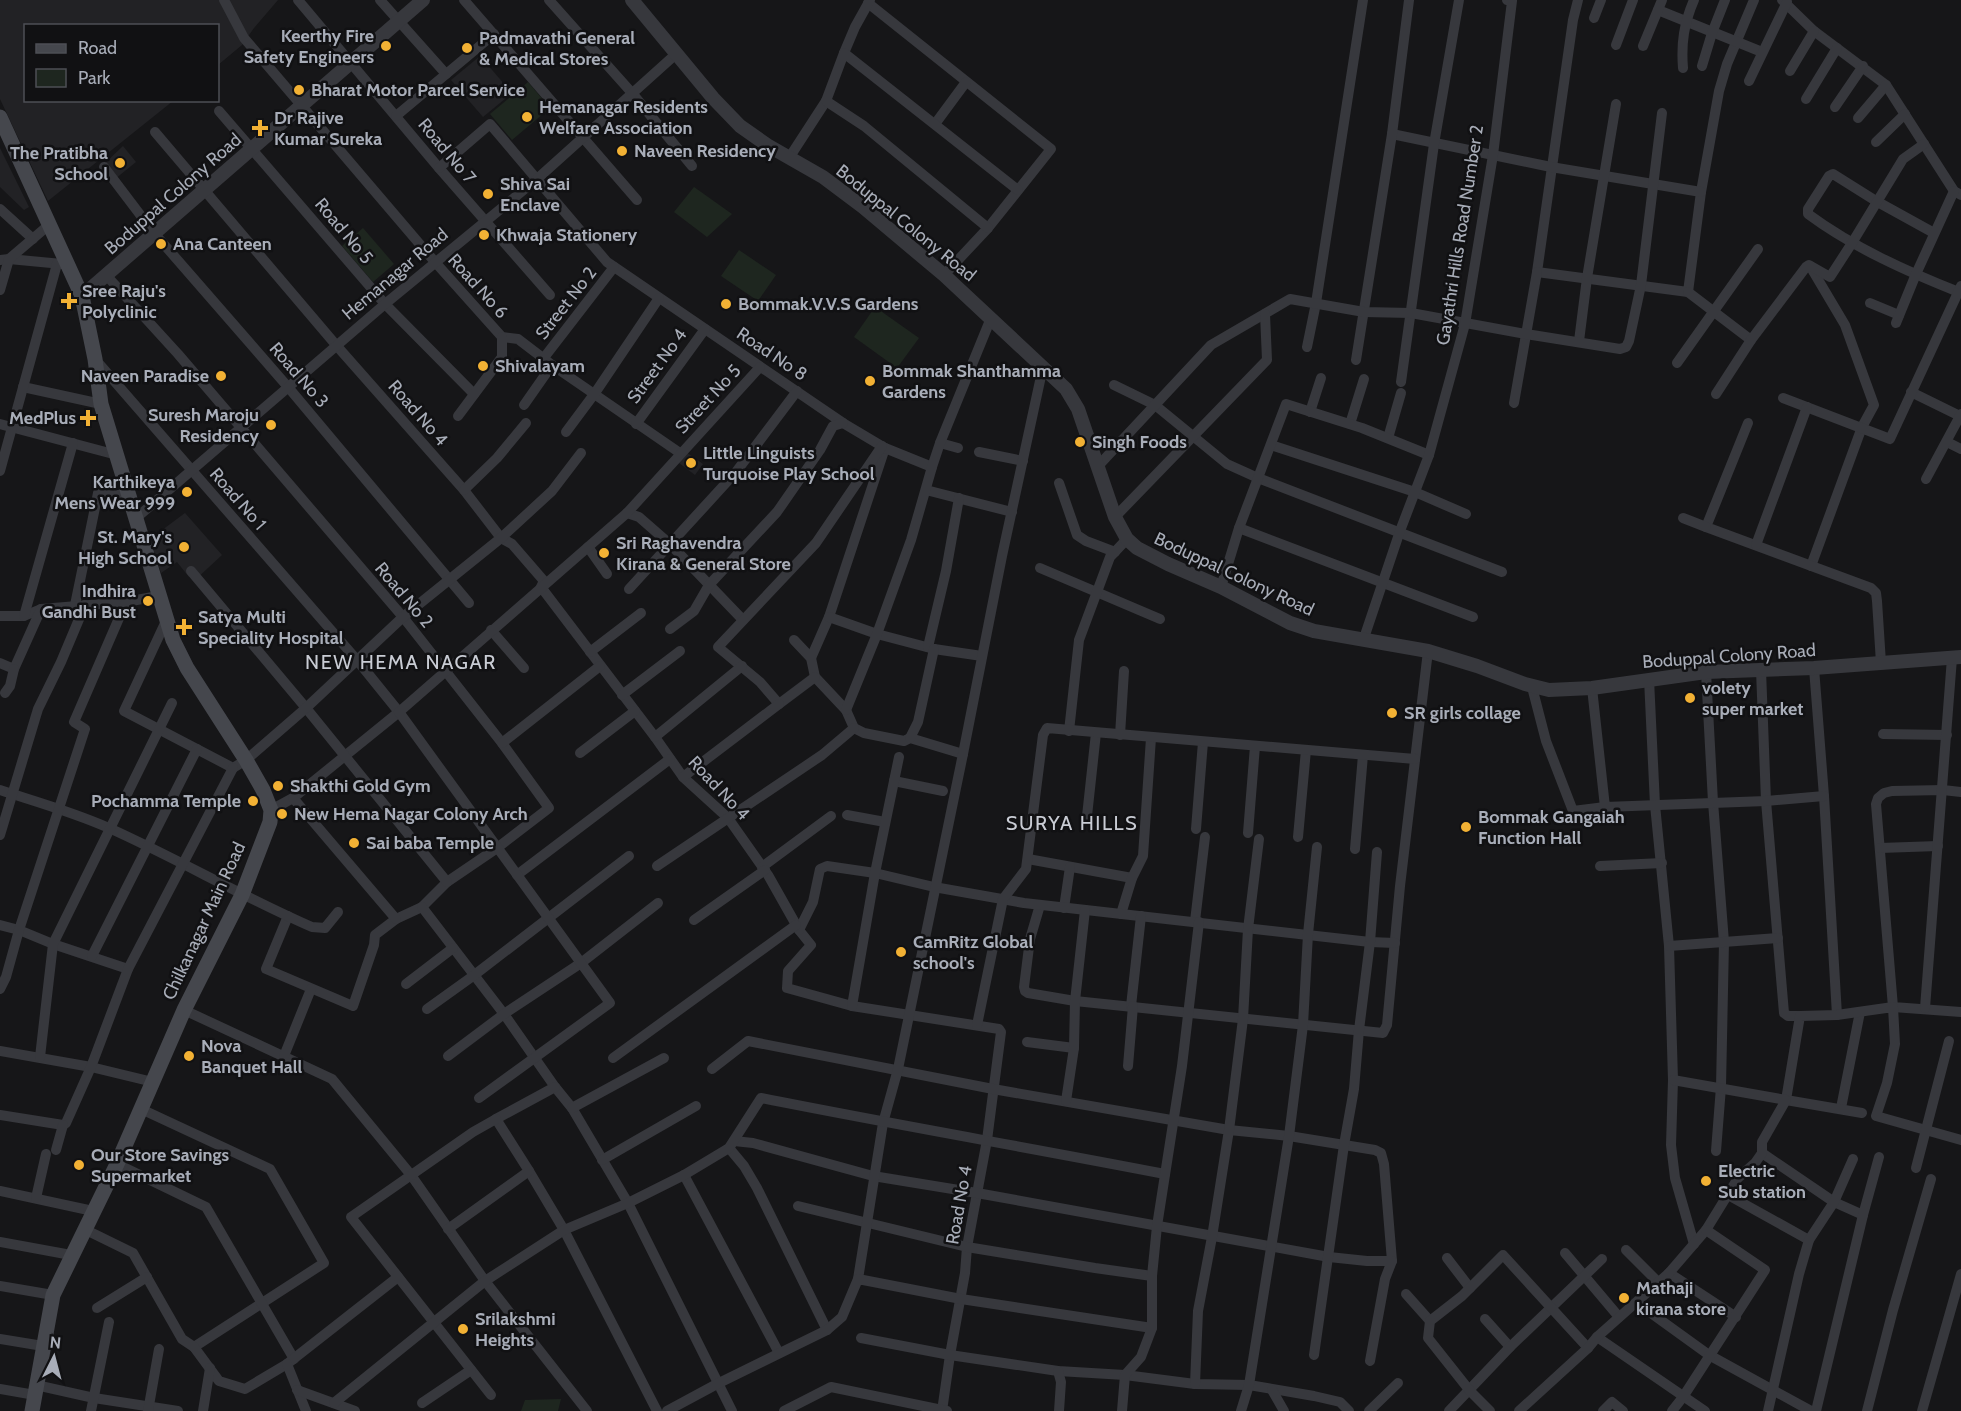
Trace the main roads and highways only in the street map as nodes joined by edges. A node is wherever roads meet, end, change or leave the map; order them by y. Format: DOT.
graph roads {
  1 [pos="0,117"];
  2 [pos="32,1411"];
  1 -- 2 [label="main road, Chilkanagar Main Road"];
}
